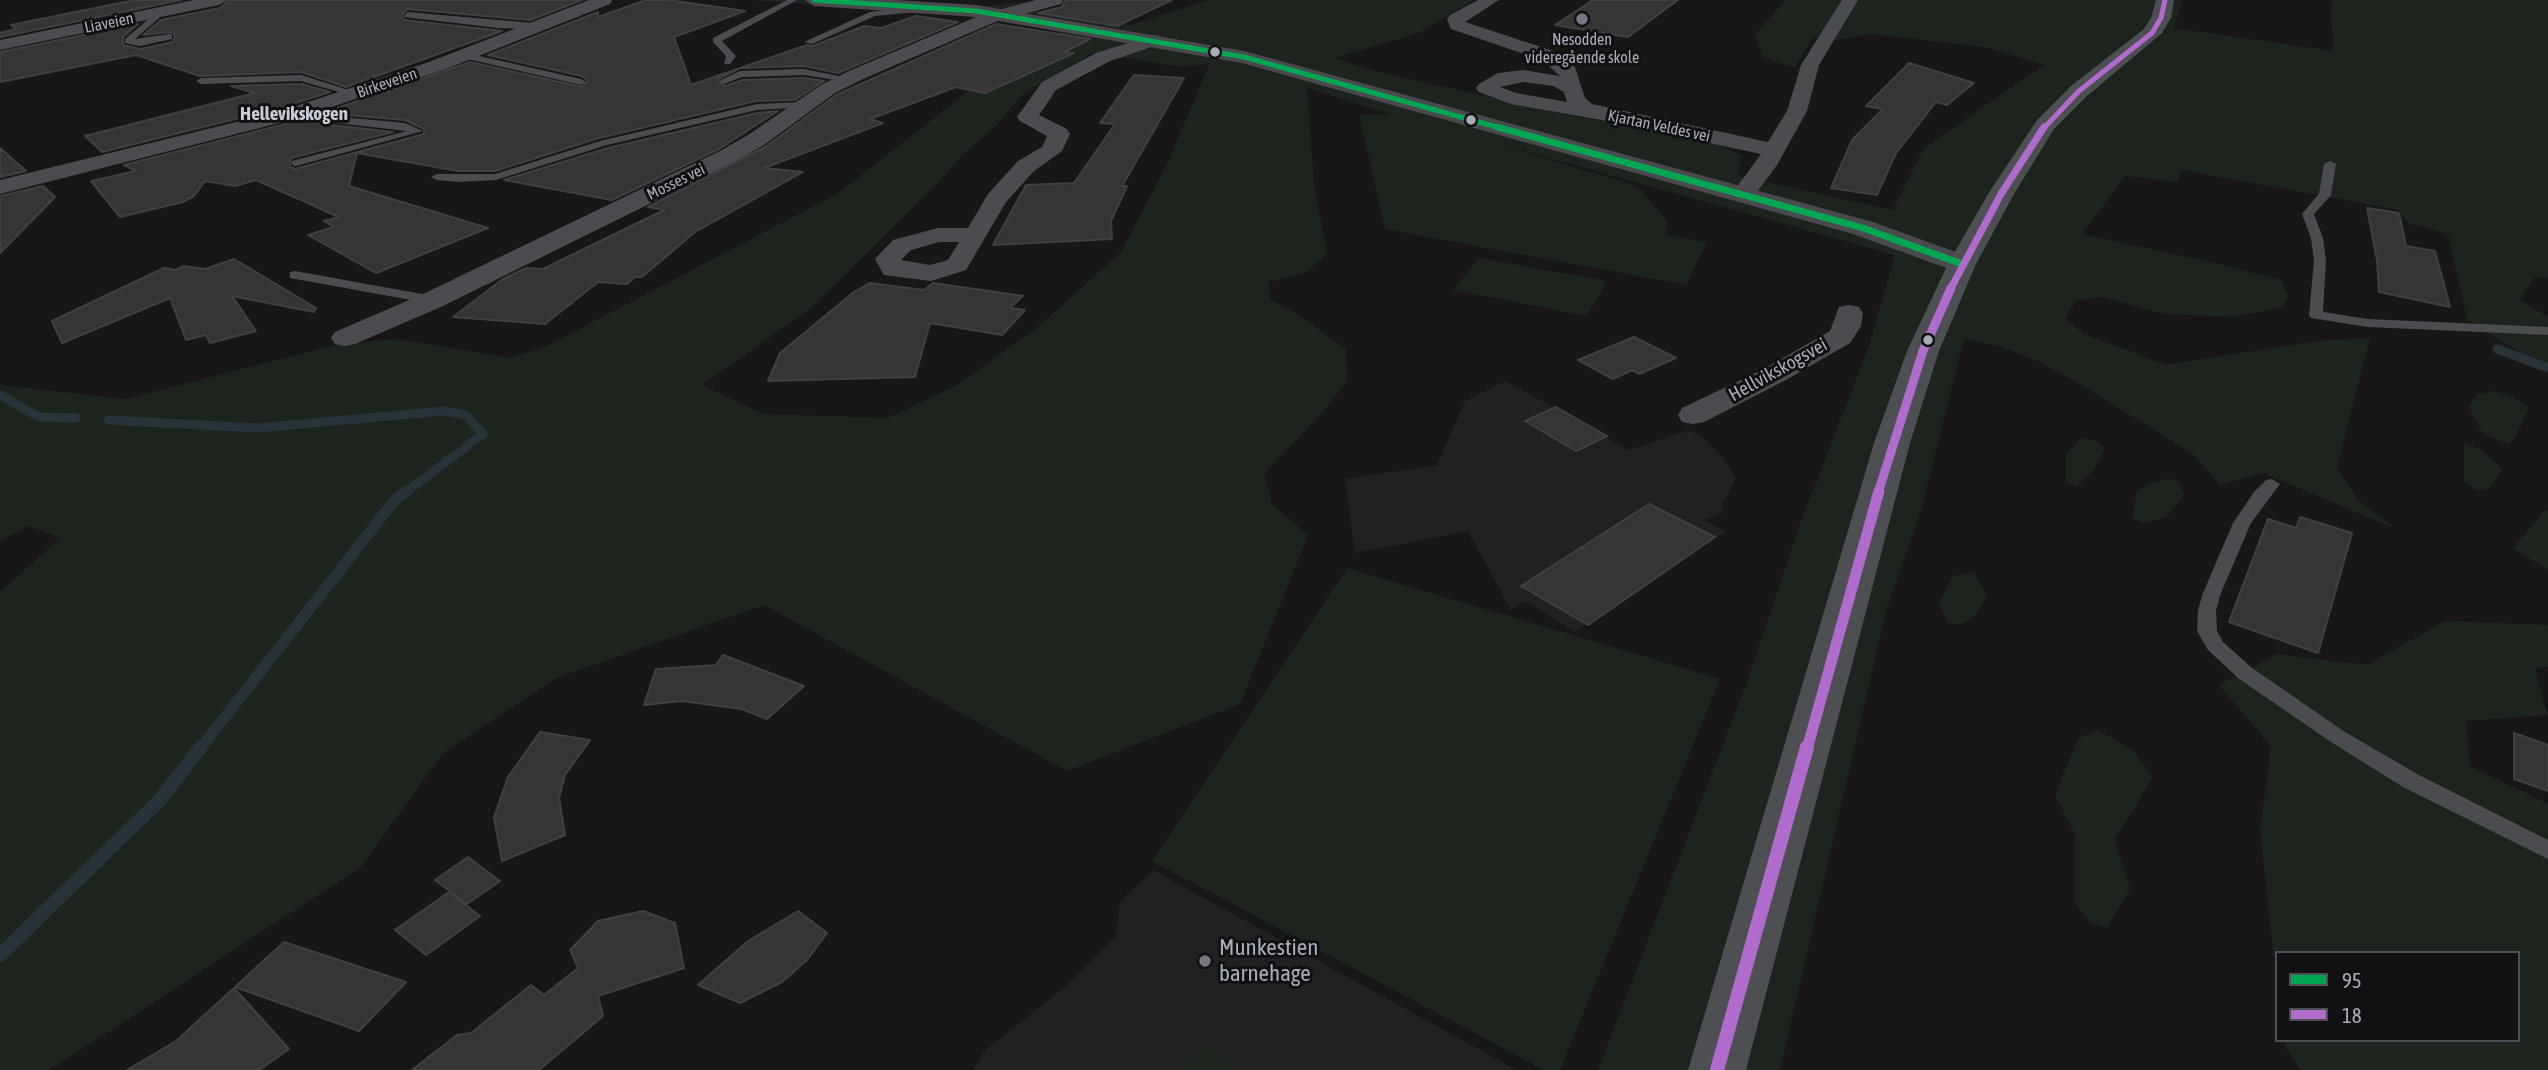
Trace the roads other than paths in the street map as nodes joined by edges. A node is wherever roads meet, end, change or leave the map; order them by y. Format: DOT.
graph roads {
  1 [pos="219,0"];
  2 [pos="604,0"];
  3 [pos="793,0"];
  4 [pos="814,0"];
  5 [pos="1055,0"];
  6 [pos="1491,0"];
  7 [pos="1850,0"];
  8 [pos="2165,0"];
  9 [pos="836,1"];
  10 [pos="935,7"];
  11 [pos="162,12"];
  12 [pos="407,15"];
  13 [pos="1000,15"];
  14 [pos="533,26"];
  15 [pos="1129,36"];
  16 [pos="169,37"];
  17 [pos="1154,40"];
  18 [pos="6,41"];
  19 [pos="808,42"];
  20 [pos="462,55"];
  21 [pos="1103,57"];
  22 [pos="727,62"];
  23 [pos="848,79"];
  24 [pos="724,80"];
  25 [pos="201,81"];
  26 [pos="582,82"];
  27 [pos="1571,88"];
  28 [pos="356,94"];
  29 [pos="804,104"];
  30 [pos="1603,114"];
  31 [pos="288,115"];
  32 [pos="1774,150"];
  33 [pos="296,163"];
  34 [pos="2330,163"];
  35 [pos="437,177"];
  36 [pos="0,187"];
  37 [pos="1743,195"];
  38 [pos="976,235"];
  39 [pos="1967,253"];
  40 [pos="295,275"];
  41 [pos="433,300"];
  42 [pos="1849,313"];
  43 [pos="2548,331"];
  44 [pos="345,338"];
  45 [pos="1693,415"];
  46 [pos="2272,484"];
  47 [pos="2548,850"];
  48 [pos="1717,1070"];
  1 -- 11 [label="street, Liaveien"];
  2 -- 14 [label="street, Birkeveien"];
  3 -- 22 [label="lane"];
  4 -- 9 [label="main road"];
  5 -- 13 [label="street, Mosses vei"];
  6 -- 27 [label="street, Kjartan Veldes vei"];
  7 -- 32 [label="street"];
  8 -- 39 [label="main road"];
  9 -- 10 [label="main road"];
  10 -- 13 [label="main road"];
  10 -- 19 [label="lane"];
  11 -- 16 [label="lane"];
  11 -- 18 [label="street, Liaveien"];
  12 -- 14 [label="lane"];
  13 -- 15 [label="main road"];
  13 -- 23 [label="street, Mosses vei"];
  14 -- 20 [label="street, Birkeveien"];
  15 -- 17 [label="main road"];
  15 -- 21 [label="street"];
  17 -- 21 [label="street"];
  17 -- 37 [label="main road"];
  20 -- 26 [label="lane"];
  20 -- 28 [label="street, Birkeveien"];
  21 -- 38 [label="street"];
  23 -- 24 [label="lane"];
  23 -- 29 [label="street, Mosses vei"];
  25 -- 28 [label="lane"];
  27 -- 30 [label="street, Kjartan Veldes vei"];
  27 -- 30 [label="street"];
  28 -- 31 [label="street, Birkeveien"];
  29 -- 35 [label="lane"];
  29 -- 41 [label="street, Mosses vei"];
  30 -- 32 [label="street, Kjartan Veldes vei"];
  31 -- 33 [label="lane"];
  31 -- 36 [label="street, Birkeveien"];
  32 -- 37 [label="street"];
  34 -- 43 [label="lane"];
  37 -- 39 [label="main road"];
  39 -- 48 [label="main road"];
  40 -- 41 [label="lane"];
  41 -- 44 [label="street, Mosses vei"];
  42 -- 45 [label="street, Hellvikskogsvei"];
  46 -- 47 [label="lane"];
}
